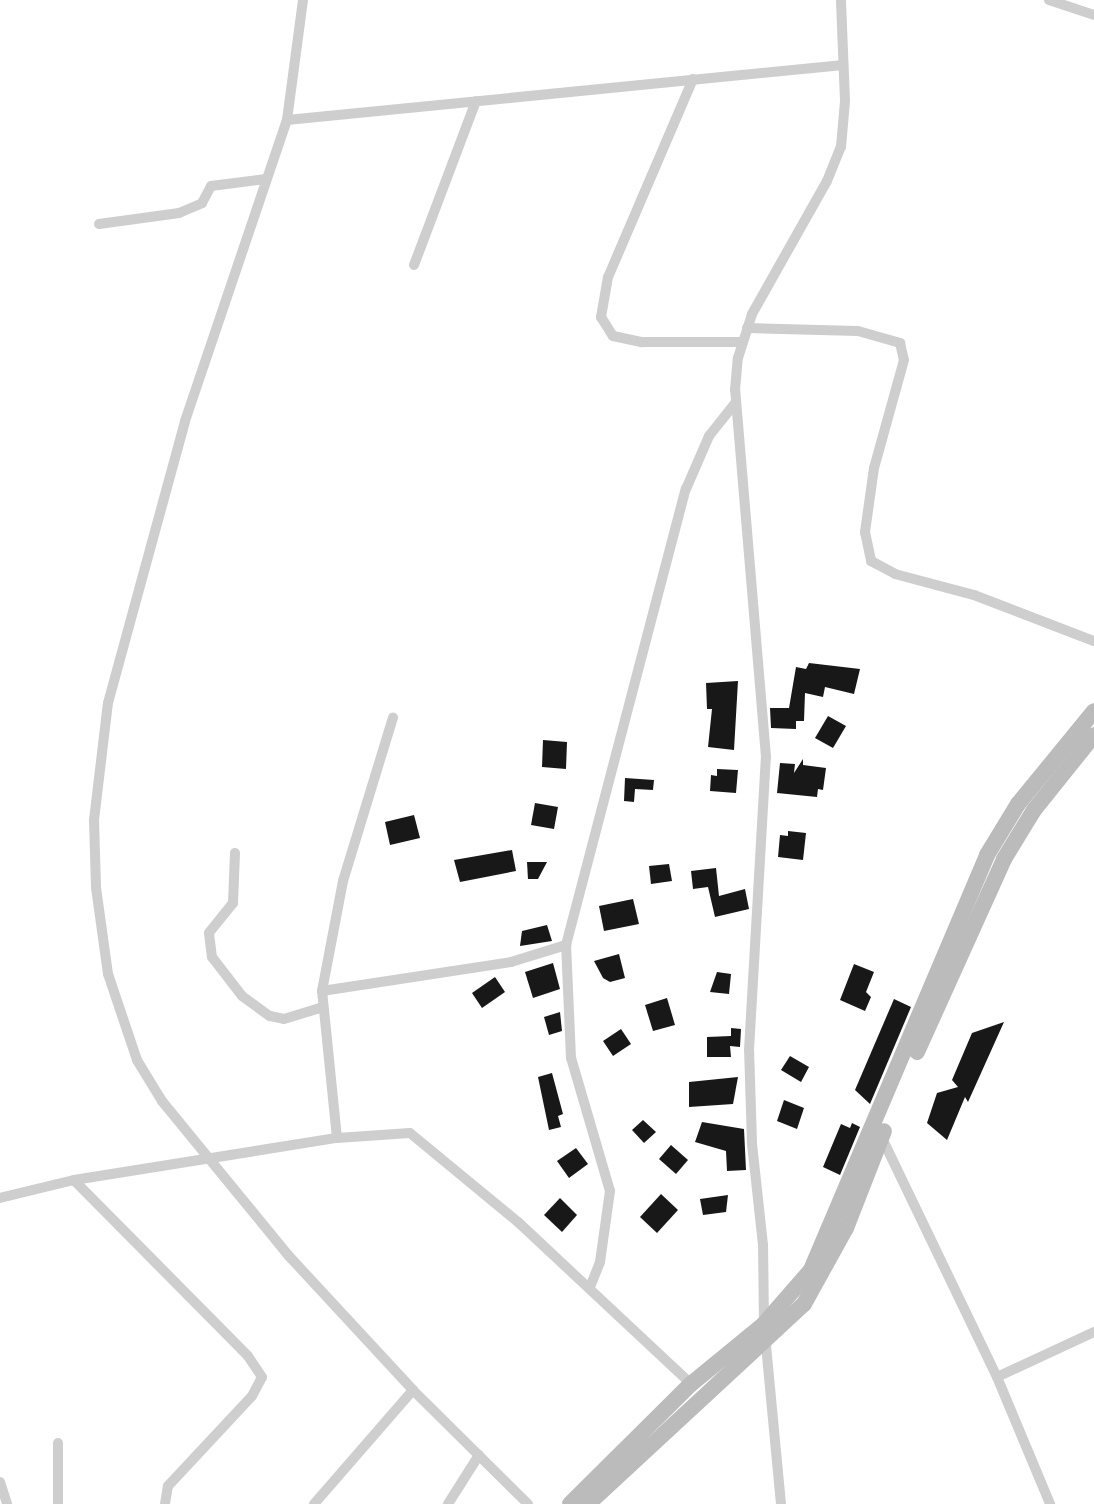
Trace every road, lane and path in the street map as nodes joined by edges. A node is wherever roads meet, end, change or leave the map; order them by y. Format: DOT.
graph roads {
  1 [pos="303,0"];
  2 [pos="841,0"];
  3 [pos="1049,0"];
  4 [pos="1094,15"];
  5 [pos="844,65"];
  6 [pos="693,79"];
  7 [pos="477,101"];
  8 [pos="287,120"];
  9 [pos="266,179"];
  10 [pos="99,224"];
  11 [pos="414,265"];
  12 [pos="747,328"];
  13 [pos="742,342"];
  14 [pos="736,402"];
  15 [pos="1094,641"];
  16 [pos="1094,711"];
  17 [pos="393,717"];
  18 [pos="1092,741"];
  19 [pos="235,853"];
  20 [pos="566,944"];
  21 [pos="322,991"];
  22 [pos="321,1008"];
  23 [pos="881,1136"];
  24 [pos="337,1138"];
  25 [pos="209,1156"];
  26 [pos="74,1180"];
  27 [pos="0,1198"];
  28 [pos="590,1287"];
  29 [pos="764,1331"];
  30 [pos="1094,1332"];
  31 [pos="997,1377"];
  32 [pos="691,1384"];
  33 [pos="414,1390"];
  34 [pos="58,1443"];
  35 [pos="479,1455"];
  36 [pos="0,1482"];
  37 [pos="7,1504"];
  38 [pos="58,1504"];
  39 [pos="165,1504"];
  40 [pos="314,1504"];
  41 [pos="448,1504"];
  42 [pos="528,1504"];
  43 [pos="570,1504"];
  44 [pos="588,1504"];
  45 [pos="781,1504"];
  46 [pos="1050,1504"];
  1 -- 8 [label="street"];
  2 -- 5 [label="street"];
  3 -- 4 [label="street"];
  5 -- 6 [label="street"];
  5 -- 12 [label="street"];
  6 -- 7 [label="street"];
  6 -- 13 [label="street"];
  7 -- 8 [label="street"];
  7 -- 11 [label="street"];
  8 -- 9 [label="street"];
  9 -- 10 [label="street"];
  9 -- 25 [label="street"];
  12 -- 13 [label="street"];
  12 -- 15 [label="street"];
  13 -- 14 [label="street"];
  14 -- 20 [label="street"];
  14 -- 29 [label="street"];
  16 -- 29 [label="main road"];
  17 -- 21 [label="street"];
  18 -- 23 [label="main road"];
  19 -- 22 [label="street"];
  20 -- 21 [label="street"];
  20 -- 28 [label="street"];
  21 -- 22 [label="street"];
  22 -- 24 [label="street"];
  23 -- 29 [label="main road"];
  23 -- 31 [label="street"];
  24 -- 25 [label="street"];
  24 -- 28 [label="street"];
  25 -- 26 [label="street"];
  25 -- 33 [label="street"];
  26 -- 27 [label="street"];
  26 -- 39 [label="street"];
  28 -- 32 [label="street"];
  29 -- 32 [label="main road"];
  29 -- 44 [label="main road"];
  29 -- 45 [label="street"];
  30 -- 31 [label="street"];
  31 -- 46 [label="street"];
  32 -- 43 [label="main road"];
  33 -- 35 [label="street"];
  33 -- 40 [label="street"];
  34 -- 38 [label="street"];
  35 -- 41 [label="street"];
  35 -- 42 [label="street"];
  36 -- 37 [label="street"];
}
